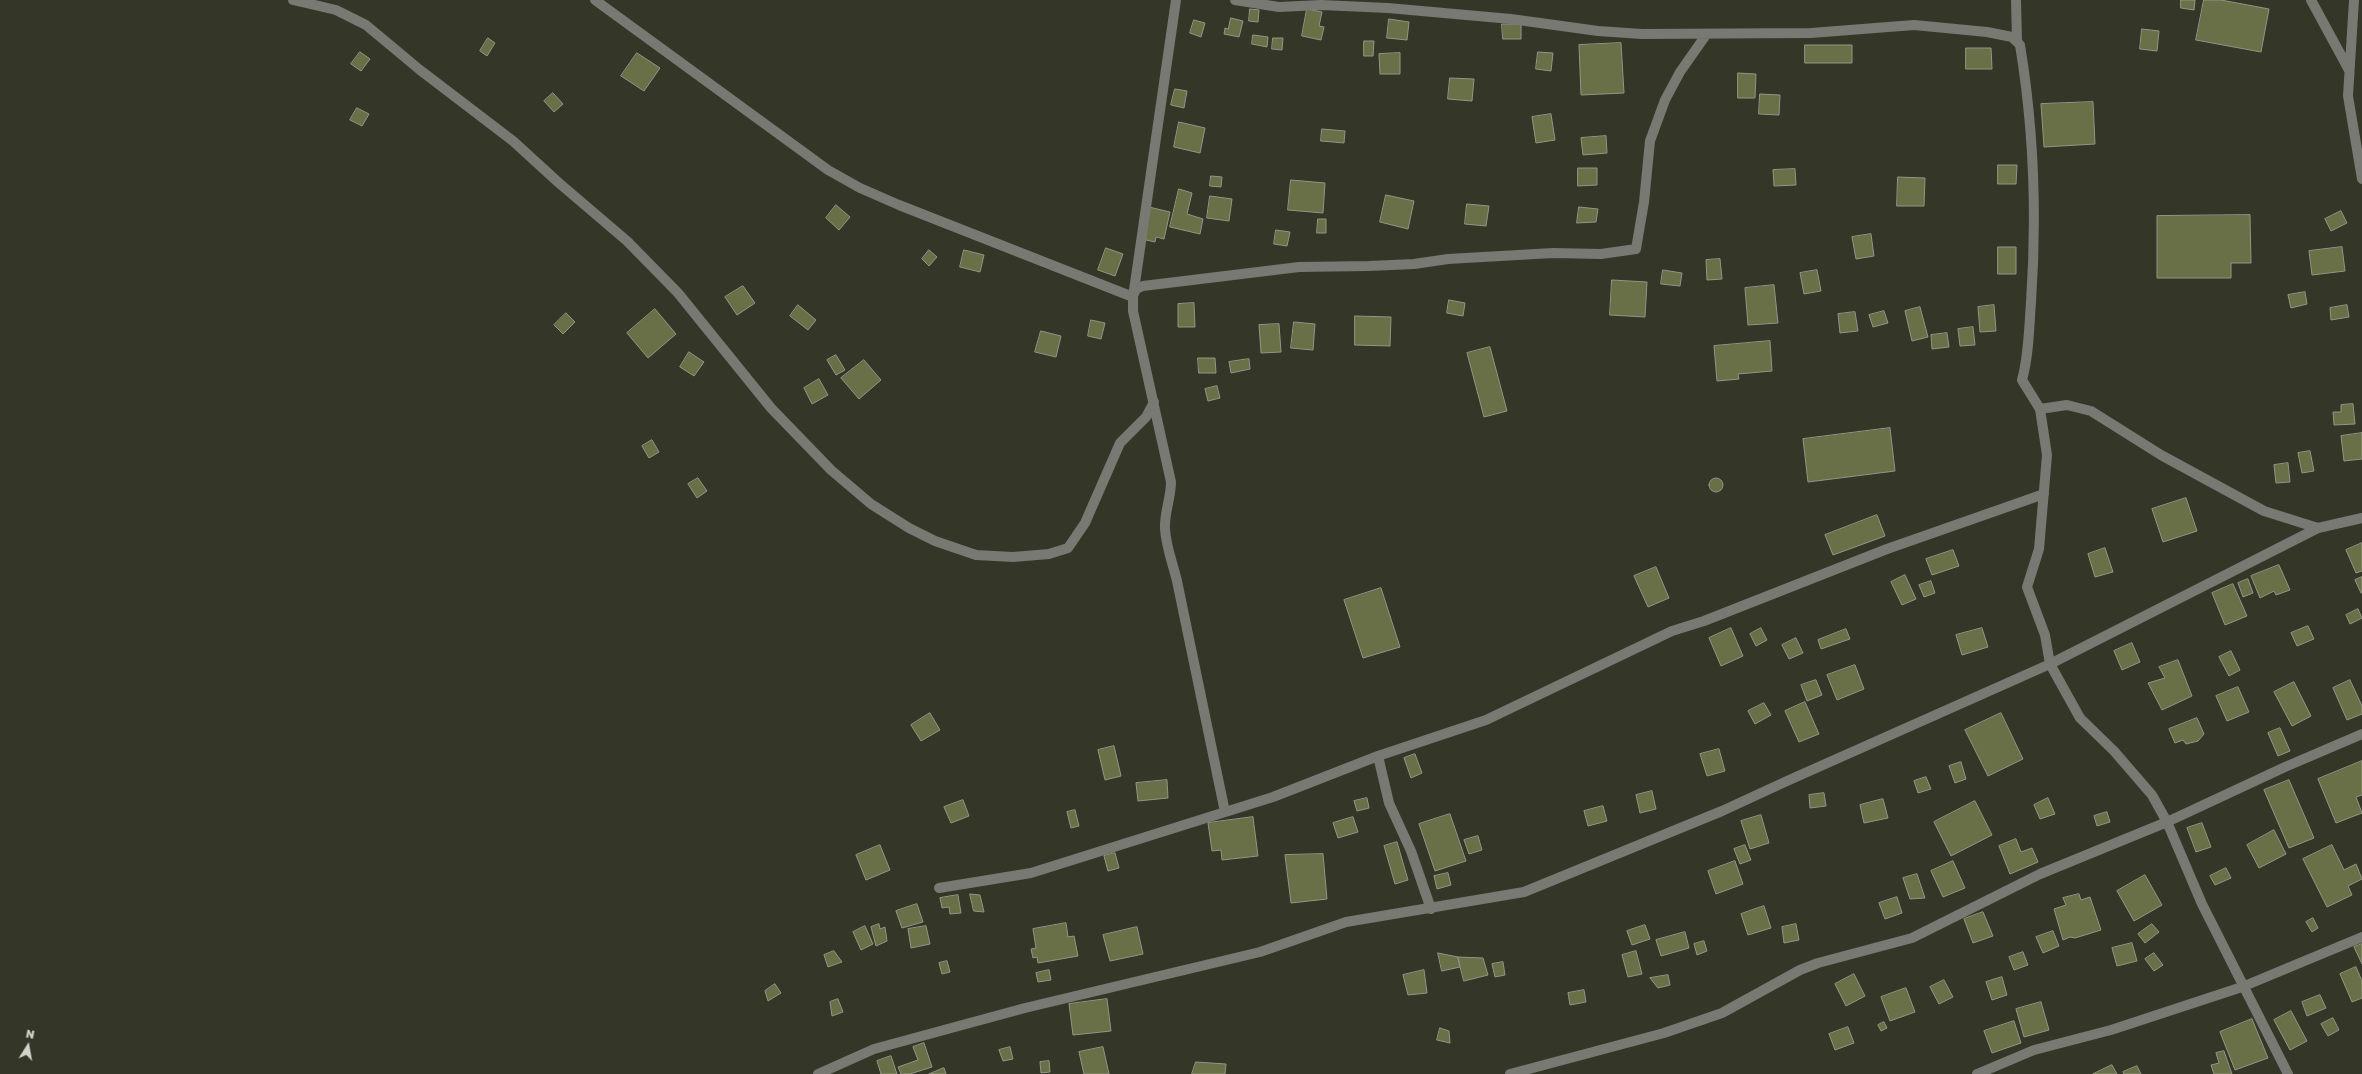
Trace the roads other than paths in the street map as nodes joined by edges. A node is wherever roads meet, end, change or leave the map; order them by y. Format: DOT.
graph roads {
  1 [pos="293,0"];
  2 [pos="595,0"];
  3 [pos="1176,0"];
  4 [pos="1235,0"];
  5 [pos="2016,0"];
  6 [pos="2311,0"];
  7 [pos="2354,0"];
  8 [pos="1706,35"];
  9 [pos="2017,40"];
  10 [pos="2350,70"];
  11 [pos="2362,179"];
  12 [pos="1133,297"];
  13 [pos="1154,402"];
  14 [pos="2040,409"];
  15 [pos="2044,494"];
  16 [pos="2362,518"];
  17 [pos="2318,528"];
  18 [pos="2050,664"];
  19 [pos="2362,734"];
  20 [pos="1378,756"];
  21 [pos="1225,812"];
  22 [pos="2167,822"];
  23 [pos="939,888"];
  24 [pos="1431,909"];
  25 [pos="2362,938"];
  26 [pos="2242,988"];
  27 [pos="818,1074"];
  28 [pos="1510,1074"];
  29 [pos="1977,1074"];
  30 [pos="2288,1074"];
  1 -- 13 [label="street"];
  2 -- 12 [label="street"];
  3 -- 12 [label="street"];
  4 -- 8 [label="street"];
  5 -- 9 [label="street"];
  6 -- 10 [label="street"];
  7 -- 10 [label="street"];
  8 -- 9 [label="street"];
  8 -- 12 [label="street"];
  9 -- 14 [label="street"];
  10 -- 11 [label="street"];
  12 -- 13 [label="street"];
  13 -- 21 [label="street"];
  14 -- 15 [label="street"];
  14 -- 17 [label="street"];
  15 -- 18 [label="street"];
  15 -- 20 [label="street"];
  16 -- 17 [label="street"];
  17 -- 18 [label="street"];
  18 -- 22 [label="street"];
  18 -- 24 [label="street"];
  19 -- 22 [label="street"];
  20 -- 21 [label="street"];
  20 -- 24 [label="street"];
  21 -- 23 [label="street"];
  22 -- 26 [label="street"];
  22 -- 28 [label="street"];
  24 -- 27 [label="street"];
  25 -- 26 [label="street"];
  26 -- 29 [label="street"];
  26 -- 30 [label="street"];
}
